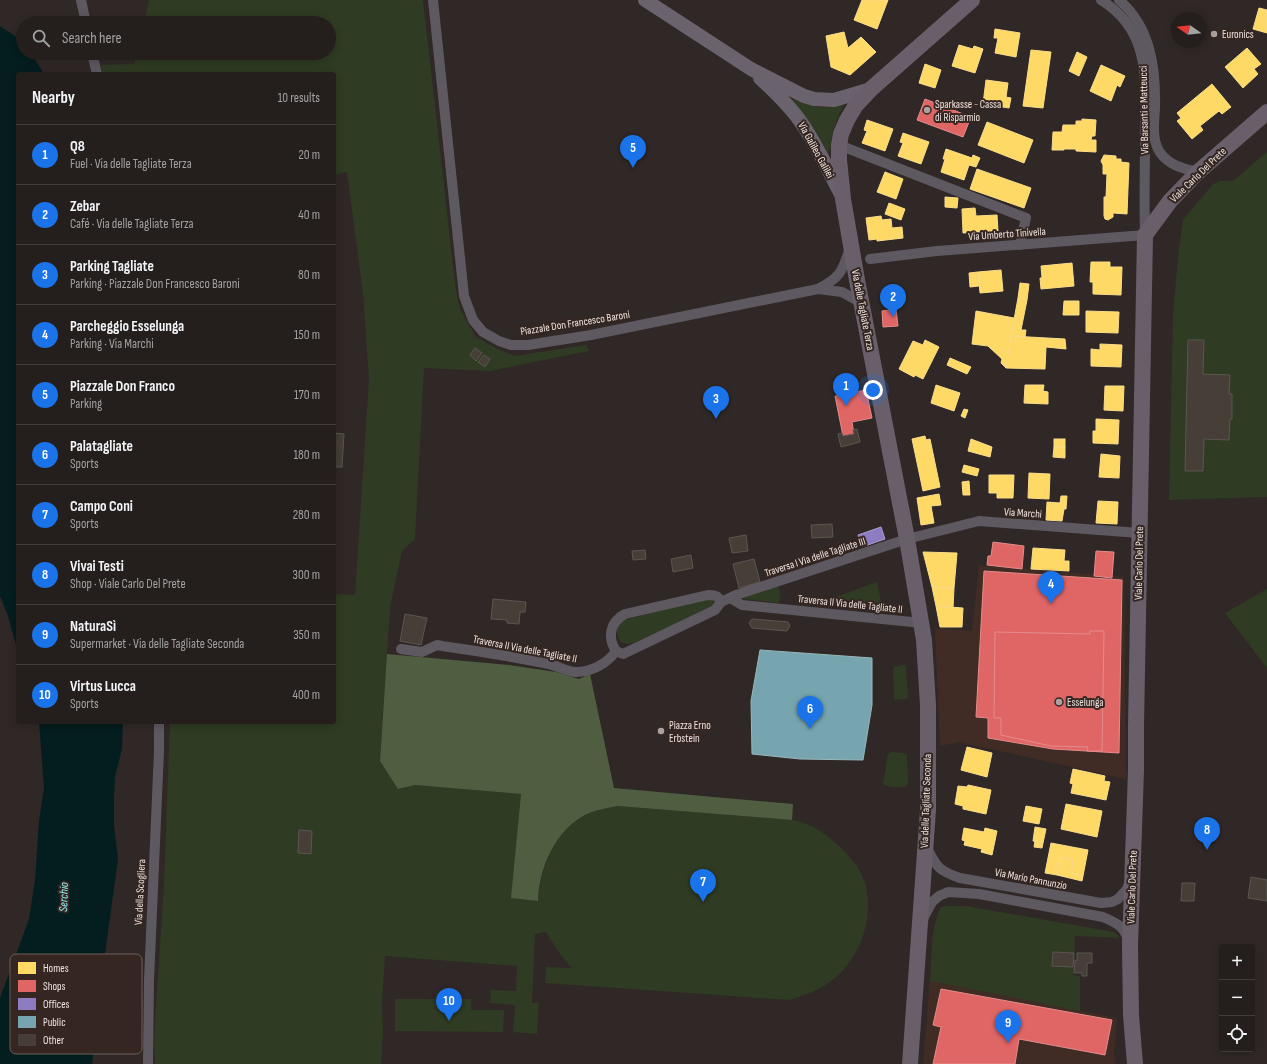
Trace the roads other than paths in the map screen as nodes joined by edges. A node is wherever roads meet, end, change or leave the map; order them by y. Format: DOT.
graph roads {
  1 [pos="81,0"];
  2 [pos="433,0"];
  3 [pos="645,0"];
  4 [pos="972,0"];
  5 [pos="1101,0"];
  6 [pos="1119,0"];
  7 [pos="84,16"];
  8 [pos="93,60"];
  9 [pos="752,69"];
  10 [pos="96,72"];
  11 [pos="871,89"];
  12 [pos="1267,112"];
  13 [pos="839,145"];
  14 [pos="1198,172"];
  15 [pos="843,199"];
  16 [pos="1145,235"];
  17 [pos="851,245"];
  18 [pos="1020,245"];
  19 [pos="870,259"];
  20 [pos="818,288"];
  21 [pos="862,303"];
  22 [pos="1139,533"];
  23 [pos="907,539"];
  24 [pos="726,600"];
  25 [pos="922,623"];
  26 [pos="401,649"];
  27 [pos="616,651"];
  28 [pos="159,724"];
  29 [pos="925,842"];
  30 [pos="1133,870"];
  31 [pos="920,928"];
  32 [pos="1130,944"];
  33 [pos="148,1064"];
  34 [pos="910,1064"];
  35 [pos="1135,1064"];
  1 -- 7 [label="street"];
  2 -- 20 [label="street, Piazzale Don Francesco Baroni"];
  3 -- 9 [label="main road, Via Galileo Galilei"];
  4 -- 11 [label="main road"];
  5 -- 16 [label="street, Via Barsanti e Matteucci"];
  6 -- 14 [label="street, Via Barsanti e Matteucci"];
  8 -- 10 [label="street"];
  9 -- 11 [label="main road, Via Galileo Galilei"];
  9 -- 15 [label="main road, Via Galileo Galilei"];
  11 -- 13 [label="main road, Via delle Tagliate Terza"];
  12 -- 14 [label="main road, Viale Carlo Del Prete"];
  13 -- 15 [label="main road, Via delle Tagliate Terza"];
  13 -- 18 [label="street"];
  14 -- 16 [label="main road, Viale Carlo Del Prete"];
  15 -- 17 [label="main road, Via delle Tagliate Terza"];
  16 -- 18 [label="street, Via Umberto Tinivella"];
  16 -- 22 [label="main road, Viale Carlo Del Prete"];
  17 -- 20 [label="street"];
  17 -- 21 [label="main road, Via delle Tagliate Terza"];
  18 -- 19 [label="street, Via Umberto Tinivella"];
  20 -- 21 [label="street, Piazzale Don Francesco Baroni"];
  21 -- 23 [label="main road, Via delle Tagliate Terza"];
  22 -- 23 [label="street, Via Marchi"];
  22 -- 30 [label="main road, Viale Carlo Del Prete"];
  23 -- 24 [label="street, Traversa I Via delle Tagliate III"];
  23 -- 25 [label="main road, Via delle Tagliate Seconda"];
  24 -- 25 [label="street, Traversa II Via delle Tagliate II"];
  24 -- 27 [label="street"];
  24 -- 27 [label="street, Traversa II Via delle Tagliate II"];
  25 -- 29 [label="main road, Via delle Tagliate Seconda"];
  26 -- 27 [label="street, Traversa II Via delle Tagliate II"];
  28 -- 33 [label="street, Via della Scogliera"];
  29 -- 30 [label="street, Via Mario Pannunzio"];
  29 -- 31 [label="main road, Via delle Tagliate Seconda"];
  30 -- 32 [label="main road, Viale Carlo Del Prete"];
  31 -- 32 [label="street"];
  31 -- 34 [label="main road, Via delle Tagliate Seconda"];
  32 -- 35 [label="main road, Viale Carlo Del Prete"];
}
